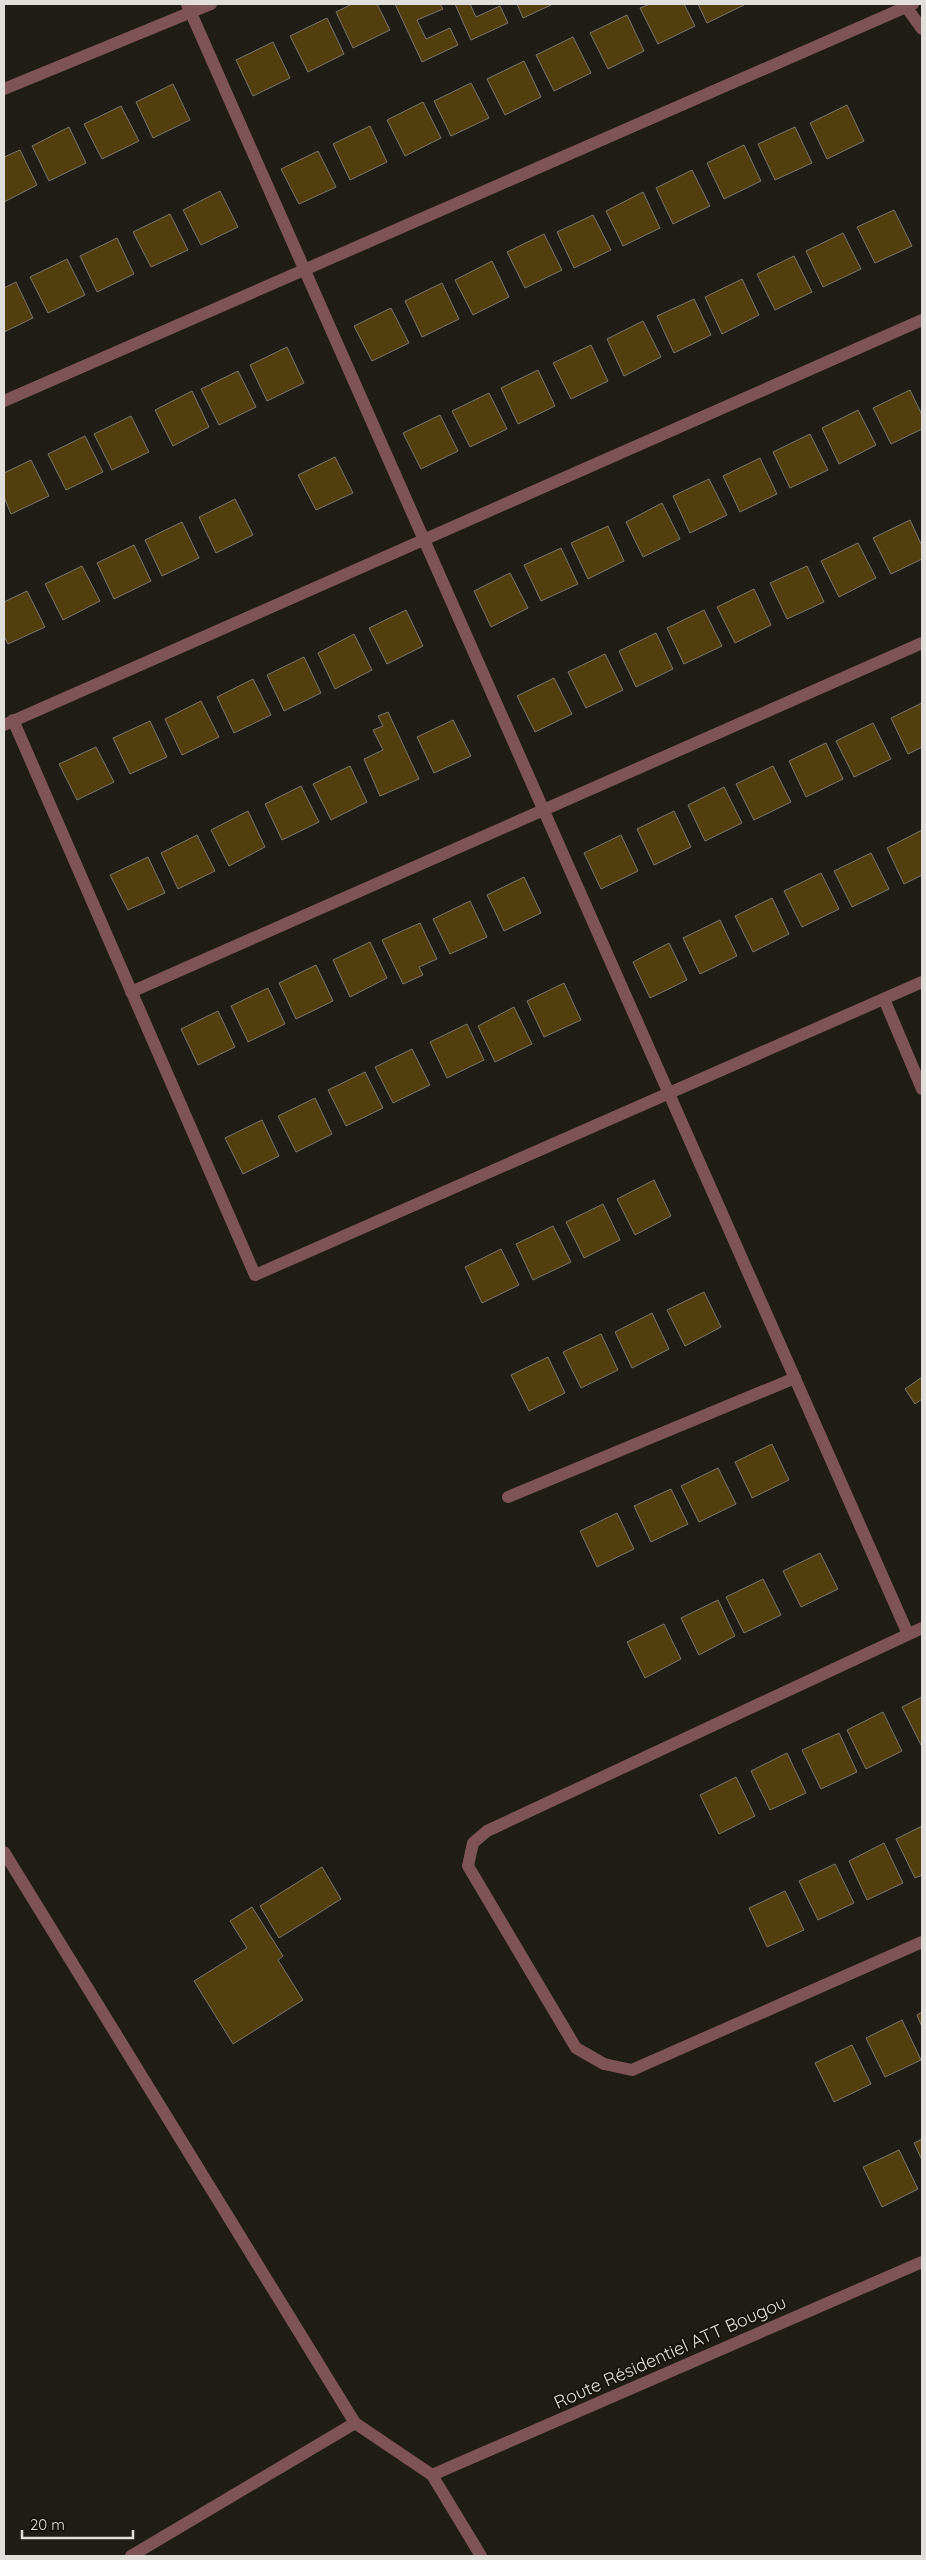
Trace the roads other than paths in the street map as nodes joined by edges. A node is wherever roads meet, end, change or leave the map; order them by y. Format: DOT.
graph roads {
  1 [pos="211,4"];
  2 [pos="908,5"];
  3 [pos="189,8"];
  4 [pos="922,29"];
  5 [pos="4,89"];
  6 [pos="306,271"];
  7 [pos="922,320"];
  8 [pos="4,401"];
  9 [pos="424,539"];
  10 [pos="922,643"];
  11 [pos="8,723"];
  12 [pos="543,810"];
  13 [pos="922,982"];
  14 [pos="131,992"];
  15 [pos="884,999"];
  16 [pos="922,1089"];
  17 [pos="669,1094"];
  18 [pos="795,1378"];
  19 [pos="508,1497"];
  20 [pos="922,1628"];
  21 [pos="908,1634"];
  22 [pos="4,1852"];
  23 [pos="922,1942"];
  24 [pos="922,2262"];
  25 [pos="355,2423"];
  26 [pos="432,2475"];
  27 [pos="131,2556"];
  28 [pos="481,2556"];
  1 -- 3 [label="street"];
  2 -- 4 [label="street"];
  2 -- 6 [label="street"];
  3 -- 5 [label="street"];
  3 -- 6 [label="street"];
  6 -- 8 [label="street"];
  6 -- 9 [label="street"];
  7 -- 9 [label="street"];
  9 -- 11 [label="street"];
  9 -- 12 [label="street"];
  10 -- 12 [label="street"];
  11 -- 14 [label="street"];
  12 -- 14 [label="street"];
  12 -- 17 [label="street"];
  13 -- 15 [label="street"];
  14 -- 17 [label="street"];
  15 -- 16 [label="street"];
  15 -- 17 [label="street"];
  17 -- 18 [label="street"];
  18 -- 19 [label="street"];
  18 -- 21 [label="street"];
  20 -- 21 [label="street"];
  21 -- 23 [label="street"];
  22 -- 25 [label="street"];
  24 -- 26 [label="street, Route Résidentiel ATT Bougou"];
  25 -- 26 [label="street"];
  25 -- 27 [label="street"];
  26 -- 28 [label="street"];
}
